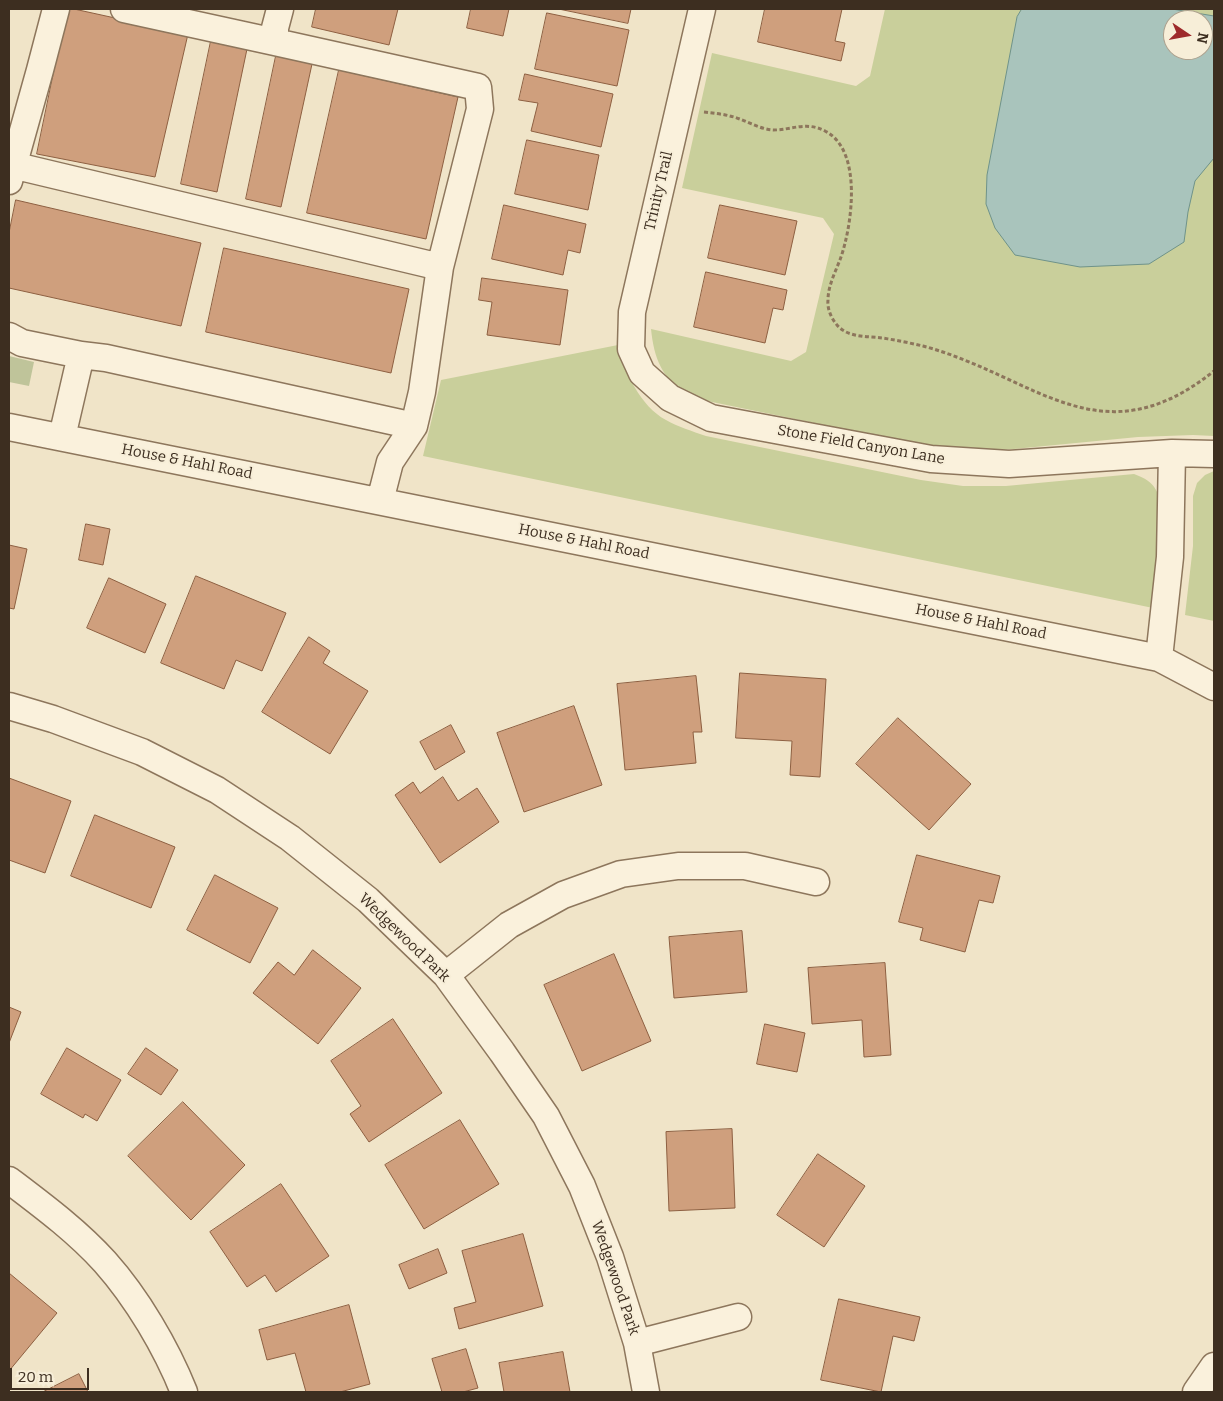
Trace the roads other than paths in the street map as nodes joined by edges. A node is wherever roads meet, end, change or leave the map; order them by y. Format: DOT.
graph roads {
  1 [pos="56,9"];
  2 [pos="124,9"];
  3 [pos="280,9"];
  4 [pos="702,9"];
  5 [pos="274,42"];
  6 [pos="10,173"];
  7 [pos="440,267"];
  8 [pos="9,336"];
  9 [pos="82,355"];
  10 [pos="642,373"];
  11 [pos="414,426"];
  12 [pos="9,427"];
  13 [pos="62,437"];
  14 [pos="1172,453"];
  15 [pos="1214,454"];
  16 [pos="380,501"];
  17 [pos="1159,658"];
  18 [pos="1214,687"];
  19 [pos="9,706"];
  20 [pos="816,882"];
  21 [pos="446,975"];
  22 [pos="9,1180"];
  23 [pos="738,1317"];
  24 [pos="637,1343"];
  25 [pos="1214,1366"];
  26 [pos="184,1392"];
  27 [pos="646,1392"];
  28 [pos="1196,1392"];
  1 -- 6 [label="street"];
  2 -- 5 [label="street"];
  3 -- 5 [label="street"];
  4 -- 10 [label="street, Trinity Trail"];
  5 -- 7 [label="street"];
  6 -- 7 [label="street"];
  7 -- 11 [label="street"];
  8 -- 9 [label="street"];
  9 -- 11 [label="street"];
  9 -- 13 [label="street"];
  10 -- 14 [label="street, Stone Field Canyon Lane"];
  11 -- 16 [label="street"];
  12 -- 13 [label="street, House & Hahl Road"];
  13 -- 16 [label="street, House & Hahl Road"];
  14 -- 15 [label="street, Stone Field Canyon Lane"];
  14 -- 17 [label="street"];
  16 -- 17 [label="street, House & Hahl Road"];
  17 -- 18 [label="street, House & Hahl Road"];
  19 -- 21 [label="street, Wedgewood Park"];
  20 -- 21 [label="street"];
  21 -- 24 [label="street, Wedgewood Park"];
  22 -- 26 [label="street"];
  23 -- 24 [label="street"];
  24 -- 27 [label="street, Wedgewood Park"];
  25 -- 28 [label="street"];
}
